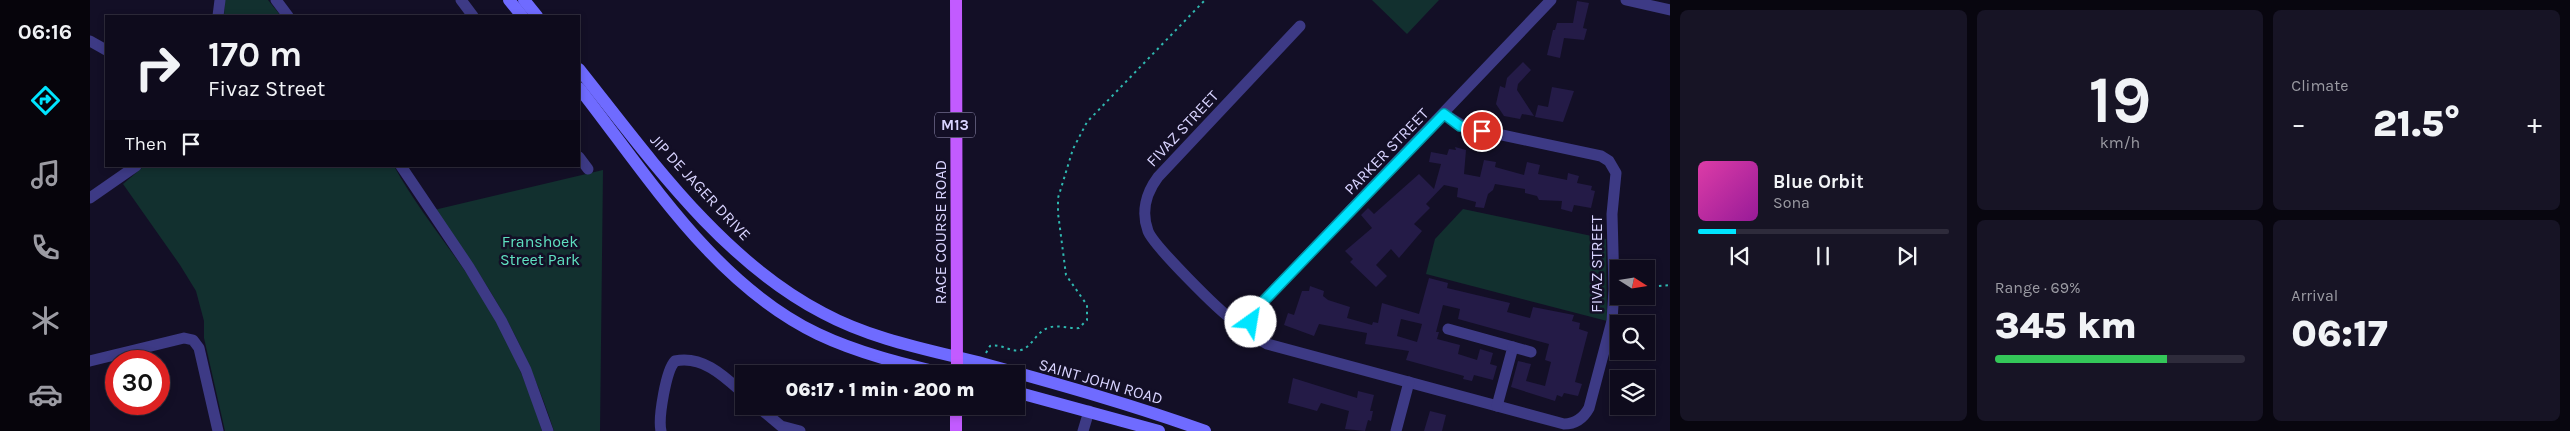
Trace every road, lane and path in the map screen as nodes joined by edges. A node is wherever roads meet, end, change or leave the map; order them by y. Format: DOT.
graph roads {
  1 [pos="220,0"];
  2 [pos="276,0"];
  3 [pos="461,0"];
  4 [pos="510,0"];
  5 [pos="524,0"];
  6 [pos="956,0"];
  7 [pos="1205,0"];
  8 [pos="1551,0"];
  9 [pos="1626,0"];
  10 [pos="1670,10"];
  11 [pos="218,15"];
  12 [pos="287,15"];
  13 [pos="472,15"];
  14 [pos="521,15"];
  15 [pos="536,15"];
  16 [pos="1300,26"];
  17 [pos="90,42"];
  18 [pos="105,50"];
  19 [pos="580,70"];
  20 [pos="580,89"];
  21 [pos="1444,114"];
  22 [pos="580,158"];
  23 [pos="135,167"];
  24 [pos="401,167"];
  25 [pos="588,169"];
  26 [pos="90,198"];
  27 [pos="1670,285"];
  28 [pos="1655,286"];
  29 [pos="1251,327"];
  30 [pos="1448,329"];
  31 [pos="1513,347"];
  32 [pos="1531,352"];
  33 [pos="986,353"];
  34 [pos="957,357"];
  35 [pos="90,361"];
  36 [pos="913,365"];
  37 [pos="957,365"];
  38 [pos="1409,382"];
  39 [pos="735,386"];
  40 [pos="1025,394"];
  41 [pos="1497,406"];
  42 [pos="1089,411"];
  43 [pos="768,415"];
  44 [pos="956,415"];
  45 [pos="218,431"];
  46 [pos="548,431"];
  47 [pos="661,431"];
  48 [pos="800,431"];
  49 [pos="956,431"];
  50 [pos="1083,431"];
  51 [pos="1159,431"];
  52 [pos="1205,431"];
  53 [pos="1396,431"];
  1 -- 11 [label="street"];
  2 -- 12 [label="street"];
  3 -- 13 [label="street"];
  4 -- 14 [label="main road"];
  5 -- 15 [label="main road"];
  6 -- 34 [label="main road, RACE COURSE ROAD / M13"];
  7 -- 33 [label="path"];
  8 -- 21 [label="street, PARKER STREET"];
  9 -- 10 [label="street"];
  16 -- 29 [label="street, FIVAZ STREET"];
  17 -- 18 [label="street"];
  19 -- 34 [label="main road, JIP DE JAGER DRIVE"];
  20 -- 36 [label="main road, JIP DE JAGER DRIVE"];
  21 -- 29 [label="street, PARKER STREET"];
  21 -- 41 [label="street, FIVAZ STREET"];
  22 -- 25 [label="street"];
  23 -- 26 [label="street"];
  24 -- 46 [label="street"];
  27 -- 28 [label="path"];
  29 -- 38 [label="street, FIVAZ STREET"];
  30 -- 31 [label="street"];
  31 -- 32 [label="street"];
  31 -- 41 [label="street"];
  34 -- 37 [label="main road, RACE COURSE ROAD / M13"];
  34 -- 52 [label="main road, SAINT JOHN ROAD"];
  35 -- 45 [label="street"];
  38 -- 41 [label="street, FIVAZ STREET"];
  38 -- 53 [label="street"];
  39 -- 47 [label="street"];
  40 -- 42 [label="main road, SAINT JOHN ROAD"];
  42 -- 50 [label="street"];
  42 -- 51 [label="main road, SAINT JOHN ROAD"];
  43 -- 48 [label="street"];
  44 -- 49 [label="main road"];
}
